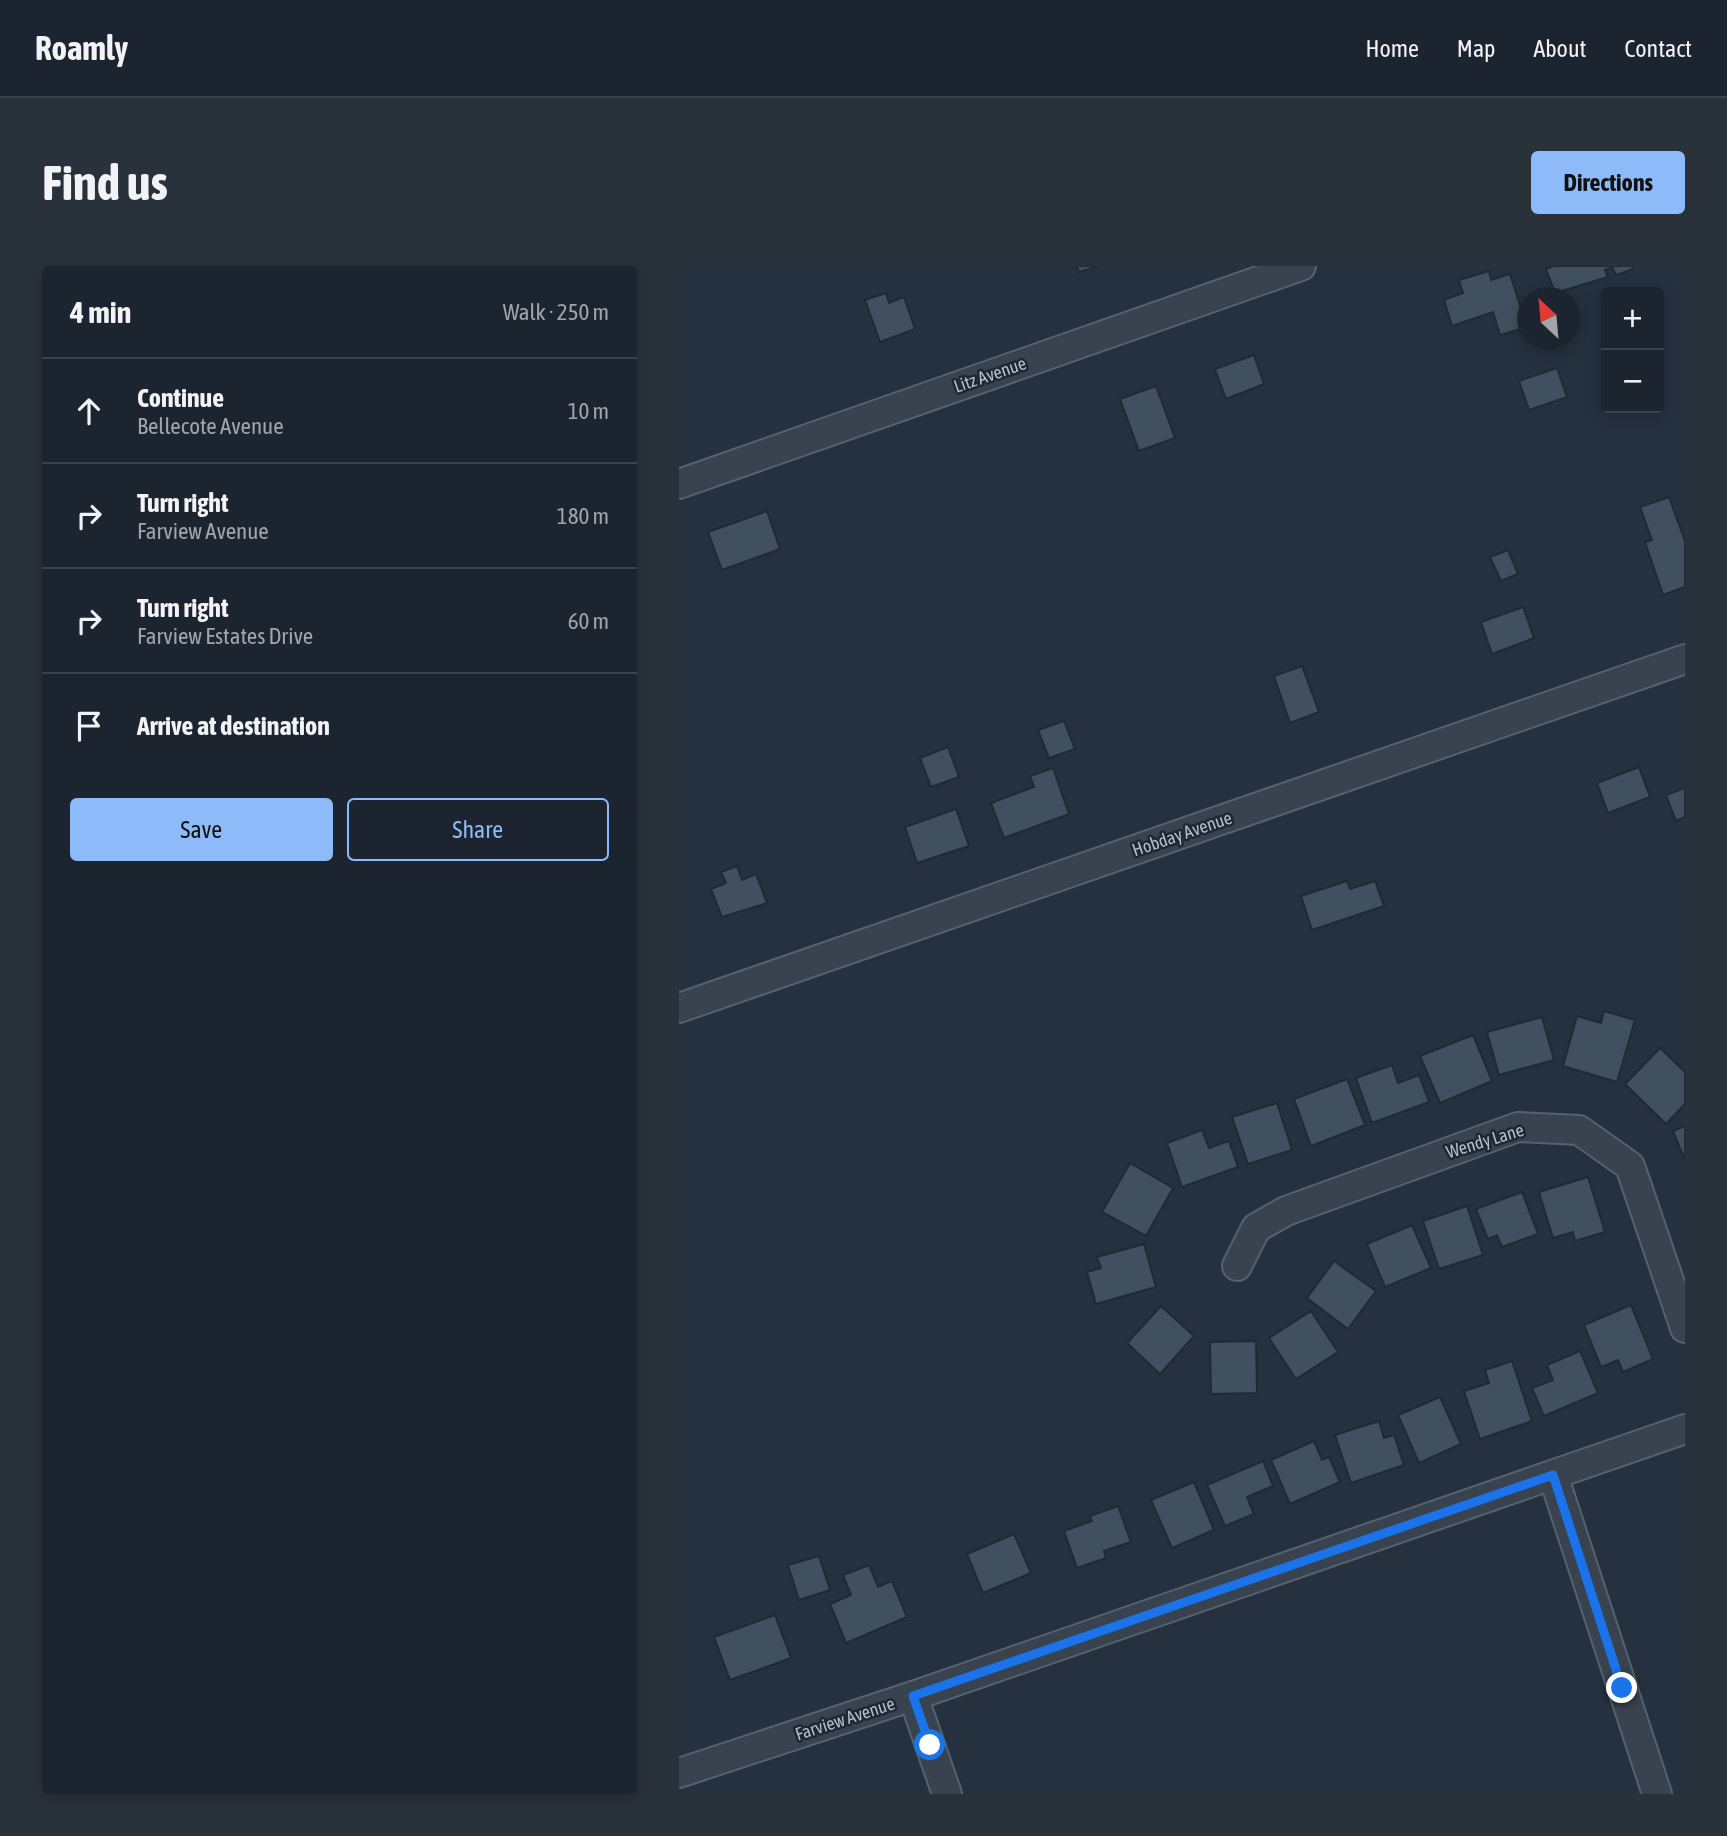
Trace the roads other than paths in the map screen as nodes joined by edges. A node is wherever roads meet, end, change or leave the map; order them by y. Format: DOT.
graph roads {
  1 [pos="1300,266"];
  2 [pos="679,484"];
  3 [pos="1685,659"];
  4 [pos="679,1008"];
  5 [pos="1237,1266"];
  6 [pos="1685,1328"];
  7 [pos="1685,1429"];
  8 [pos="1553,1475"];
  9 [pos="913,1696"];
  10 [pos="679,1773"];
  11 [pos="947,1794"];
  12 [pos="1657,1794"];
  1 -- 2 [label="street, Litz Avenue"];
  3 -- 4 [label="street, Hobday Avenue"];
  5 -- 6 [label="street, Wendy Lane"];
  7 -- 8 [label="street, Farview Avenue"];
  8 -- 9 [label="street, Farview Avenue"];
  8 -- 12 [label="street"];
  9 -- 10 [label="street, Farview Avenue"];
  9 -- 11 [label="street"];
}
